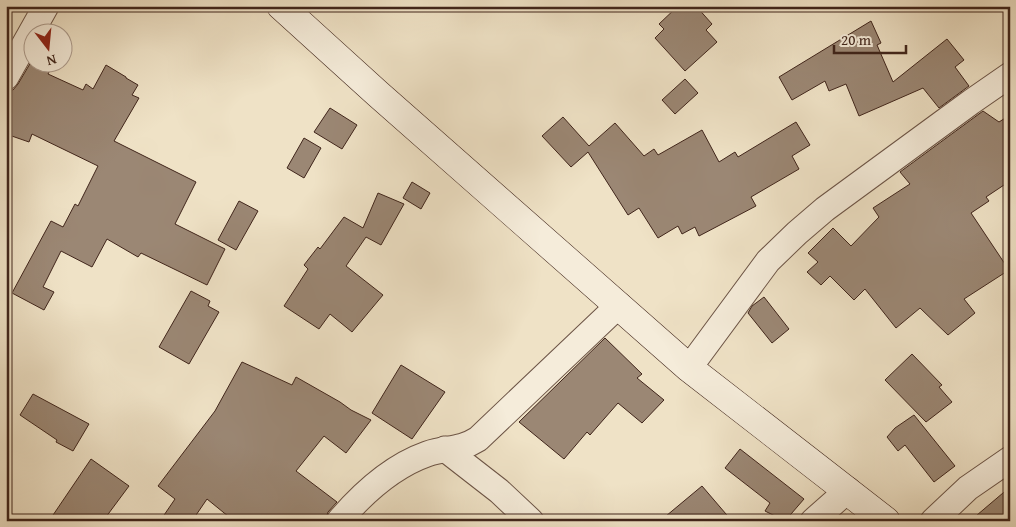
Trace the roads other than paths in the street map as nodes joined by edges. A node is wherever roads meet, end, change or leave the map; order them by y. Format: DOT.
graph roads {
  1 [pos="46,6"];
  2 [pos="281,6"];
  3 [pos="1010,75"];
  4 [pos="6,77"];
  5 [pos="619,305"];
  6 [pos="689,368"];
  7 [pos="445,449"];
  8 [pos="1010,459"];
  9 [pos="848,490"];
  10 [pos="339,521"];
  11 [pos="530,521"];
  12 [pos="813,521"];
  13 [pos="886,521"];
  14 [pos="933,521"];
  1 -- 4 [label="street"];
  2 -- 5 [label="main road"];
  3 -- 6 [label="street"];
  5 -- 6 [label="main road"];
  5 -- 7 [label="street"];
  6 -- 9 [label="main road"];
  7 -- 10 [label="street"];
  7 -- 11 [label="street"];
  8 -- 14 [label="street"];
  9 -- 12 [label="street"];
  9 -- 13 [label="main road"];
}
